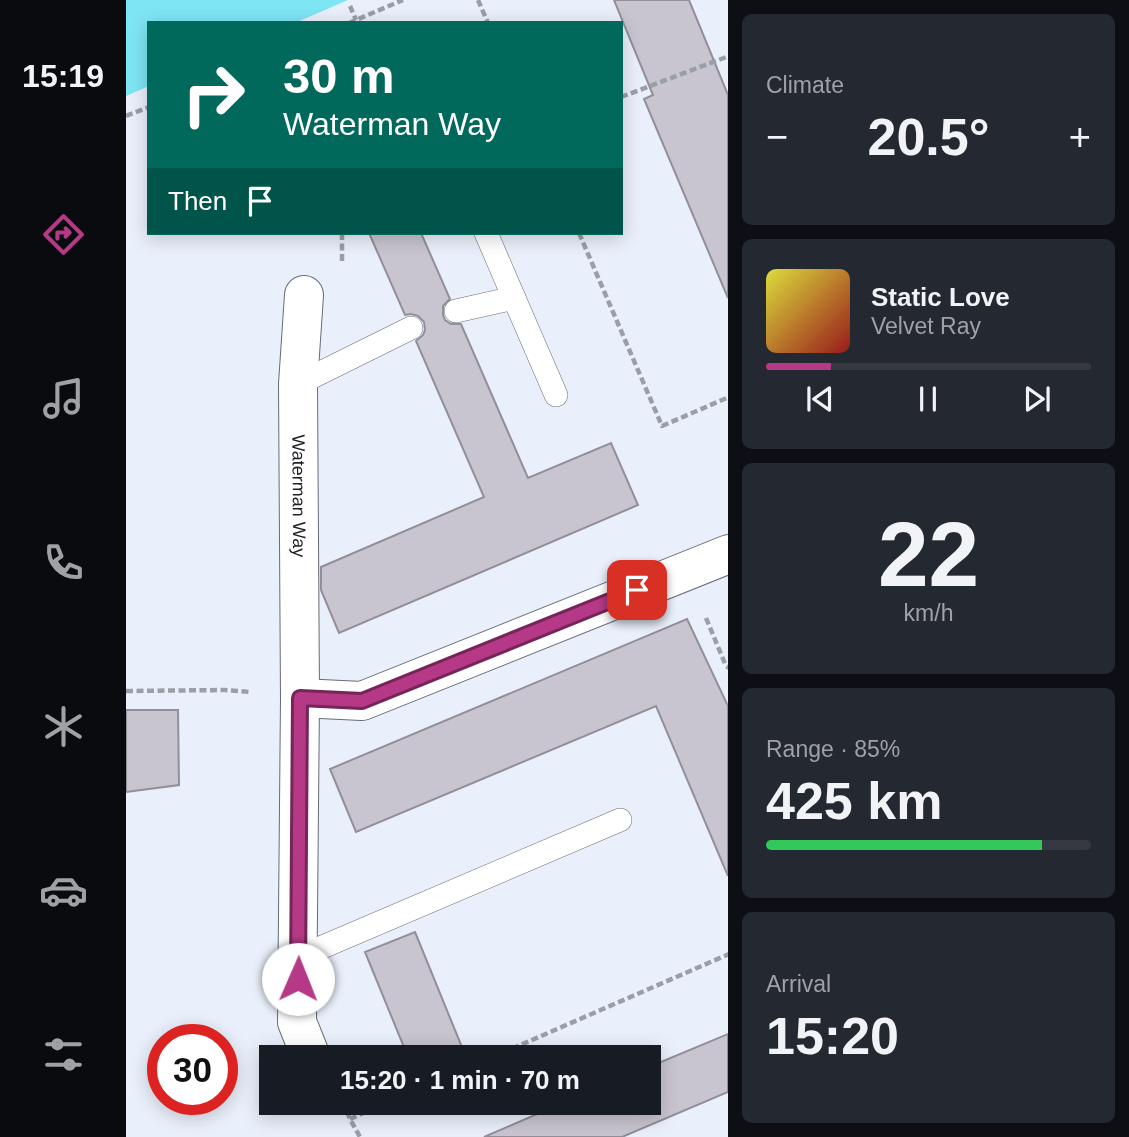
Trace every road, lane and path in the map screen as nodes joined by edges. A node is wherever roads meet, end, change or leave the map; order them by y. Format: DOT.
graph roads {
  1 [pos="403,0"];
  2 [pos="478,0"];
  3 [pos="350,6"];
  4 [pos="356,20"];
  5 [pos="487,21"];
  6 [pos="728,56"];
  7 [pos="623,96"];
  8 [pos="147,108"];
  9 [pos="126,116"];
  10 [pos="487,235"];
  11 [pos="580,235"];
  12 [pos="304,295"];
  13 [pos="514,298"];
  14 [pos="456,311"];
  15 [pos="411,328"];
  16 [pos="298,384"];
  17 [pos="556,394"];
  18 [pos="728,397"];
  19 [pos="728,554"];
  20 [pos="126,691"];
  21 [pos="300,698"];
  22 [pos="620,820"];
  23 [pos="728,954"];
  24 [pos="299,957"];
  25 [pos="306,1045"];
  26 [pos="520,1045"];
  27 [pos="348,1115"];
  28 [pos="359,1115"];
  29 [pos="350,1119"];
  30 [pos="360,1137"];
  1 -- 4 [label="path"];
  2 -- 5 [label="path"];
  3 -- 4 [label="path"];
  6 -- 7 [label="path"];
  8 -- 9 [label="path"];
  10 -- 13 [label="lane"];
  11 -- 18 [label="path"];
  12 -- 16 [label="street, Waterman Way"];
  13 -- 14 [label="lane"];
  13 -- 17 [label="lane"];
  15 -- 16 [label="lane"];
  16 -- 21 [label="street, Waterman Way"];
  19 -- 21 [label="street"];
  20 -- 21 [label="path"];
  21 -- 24 [label="street, Waterman Way"];
  22 -- 24 [label="lane"];
  23 -- 26 [label="path"];
  24 -- 25 [label="street, Waterman Way"];
  27 -- 29 [label="path"];
  28 -- 29 [label="path"];
  29 -- 30 [label="path"];
}
